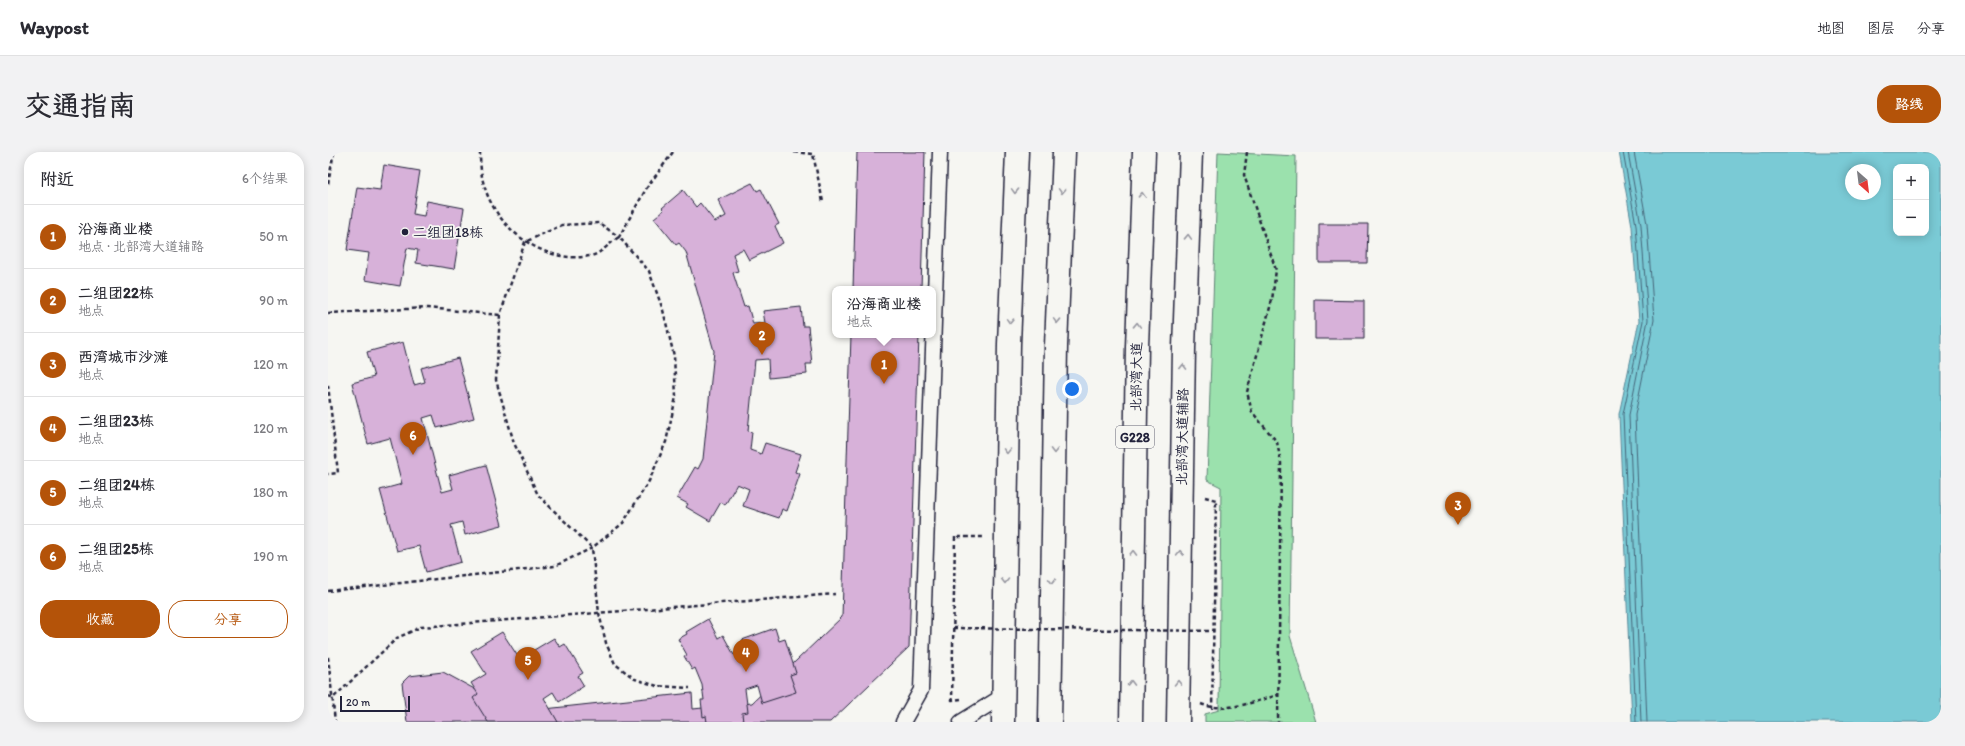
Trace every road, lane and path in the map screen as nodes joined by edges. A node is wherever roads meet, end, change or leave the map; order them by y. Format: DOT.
graph roads {
  1 [pos="334,152"];
  2 [pos="480,152"];
  3 [pos="673,152"];
  4 [pos="794,152"];
  5 [pos="940,152"];
  6 [pos="1017,152"];
  7 [pos="1064,152"];
  8 [pos="1144,152"];
  9 [pos="1191,152"];
  10 [pos="1247,152"];
  11 [pos="814,153"];
  12 [pos="328,184"];
  13 [pos="823,202"];
  14 [pos="618,237"];
  15 [pos="525,242"];
  16 [pos="936,286"];
  17 [pos="328,313"];
  18 [pos="500,315"];
  19 [pos="934,338"];
  20 [pos="328,385"];
  21 [pos="328,474"];
  22 [pos="1216,500"];
  23 [pos="1006,538"];
  24 [pos="592,548"];
  25 [pos="328,592"];
  26 [pos="835,594"];
  27 [pos="599,613"];
  28 [pos="953,628"];
  29 [pos="1214,632"];
  30 [pos="328,657"];
  31 [pos="690,688"];
  32 [pos="1278,694"];
  33 [pos="328,696"];
  34 [pos="1003,696"];
  35 [pos="1178,696"];
  36 [pos="333,698"];
  37 [pos="952,700"];
  38 [pos="1212,708"];
  39 [pos="335,722"];
  40 [pos="903,722"];
  41 [pos="961,722"];
  42 [pos="1003,722"];
  43 [pos="1050,722"];
  44 [pos="1130,722"];
  45 [pos="1178,722"];
  46 [pos="1278,722"];
  1 -- 12 [label="path"];
  2 -- 15 [label="path"];
  3 -- 14 [label="path"];
  4 -- 11 [label="path"];
  5 -- 16 [label="lane"];
  6 -- 23 [label="main road, one-way"];
  7 -- 43 [label="main road, one-way"];
  44 -- 8 [label="main road, 北部湾大道 / G228, one-way"];
  35 -- 9 [label="main road, 北部湾大道辅路, one-way"];
  10 -- 32 [label="path"];
  11 -- 13 [label="path"];
  14 -- 15 [label="path"];
  14 -- 15 [label="path"];
  14 -- 24 [label="path"];
  15 -- 18 [label="path"];
  17 -- 18 [label="path"];
  18 -- 24 [label="path"];
  19 -- 40 [label="lane"];
  20 -- 21 [label="path"];
  22 -- 29 [label="path"];
  23 -- 28 [label="path"];
  23 -- 34 [label="main road, one-way"];
  24 -- 25 [label="path"];
  24 -- 27 [label="path"];
  26 -- 27 [label="path"];
  27 -- 31 [label="path"];
  27 -- 36 [label="path"];
  28 -- 29 [label="path, bridge"];
  28 -- 37 [label="path"];
  29 -- 38 [label="path"];
  30 -- 36 [label="path"];
  32 -- 38 [label="path"];
  32 -- 46 [label="path"];
  33 -- 36 [label="path"];
  34 -- 41 [label="lane"];
  34 -- 42 [label="main road"];
  35 -- 38 [label="path"];
  35 -- 45 [label="main road, 北部湾大道辅路"];
  36 -- 39 [label="path"];
}
